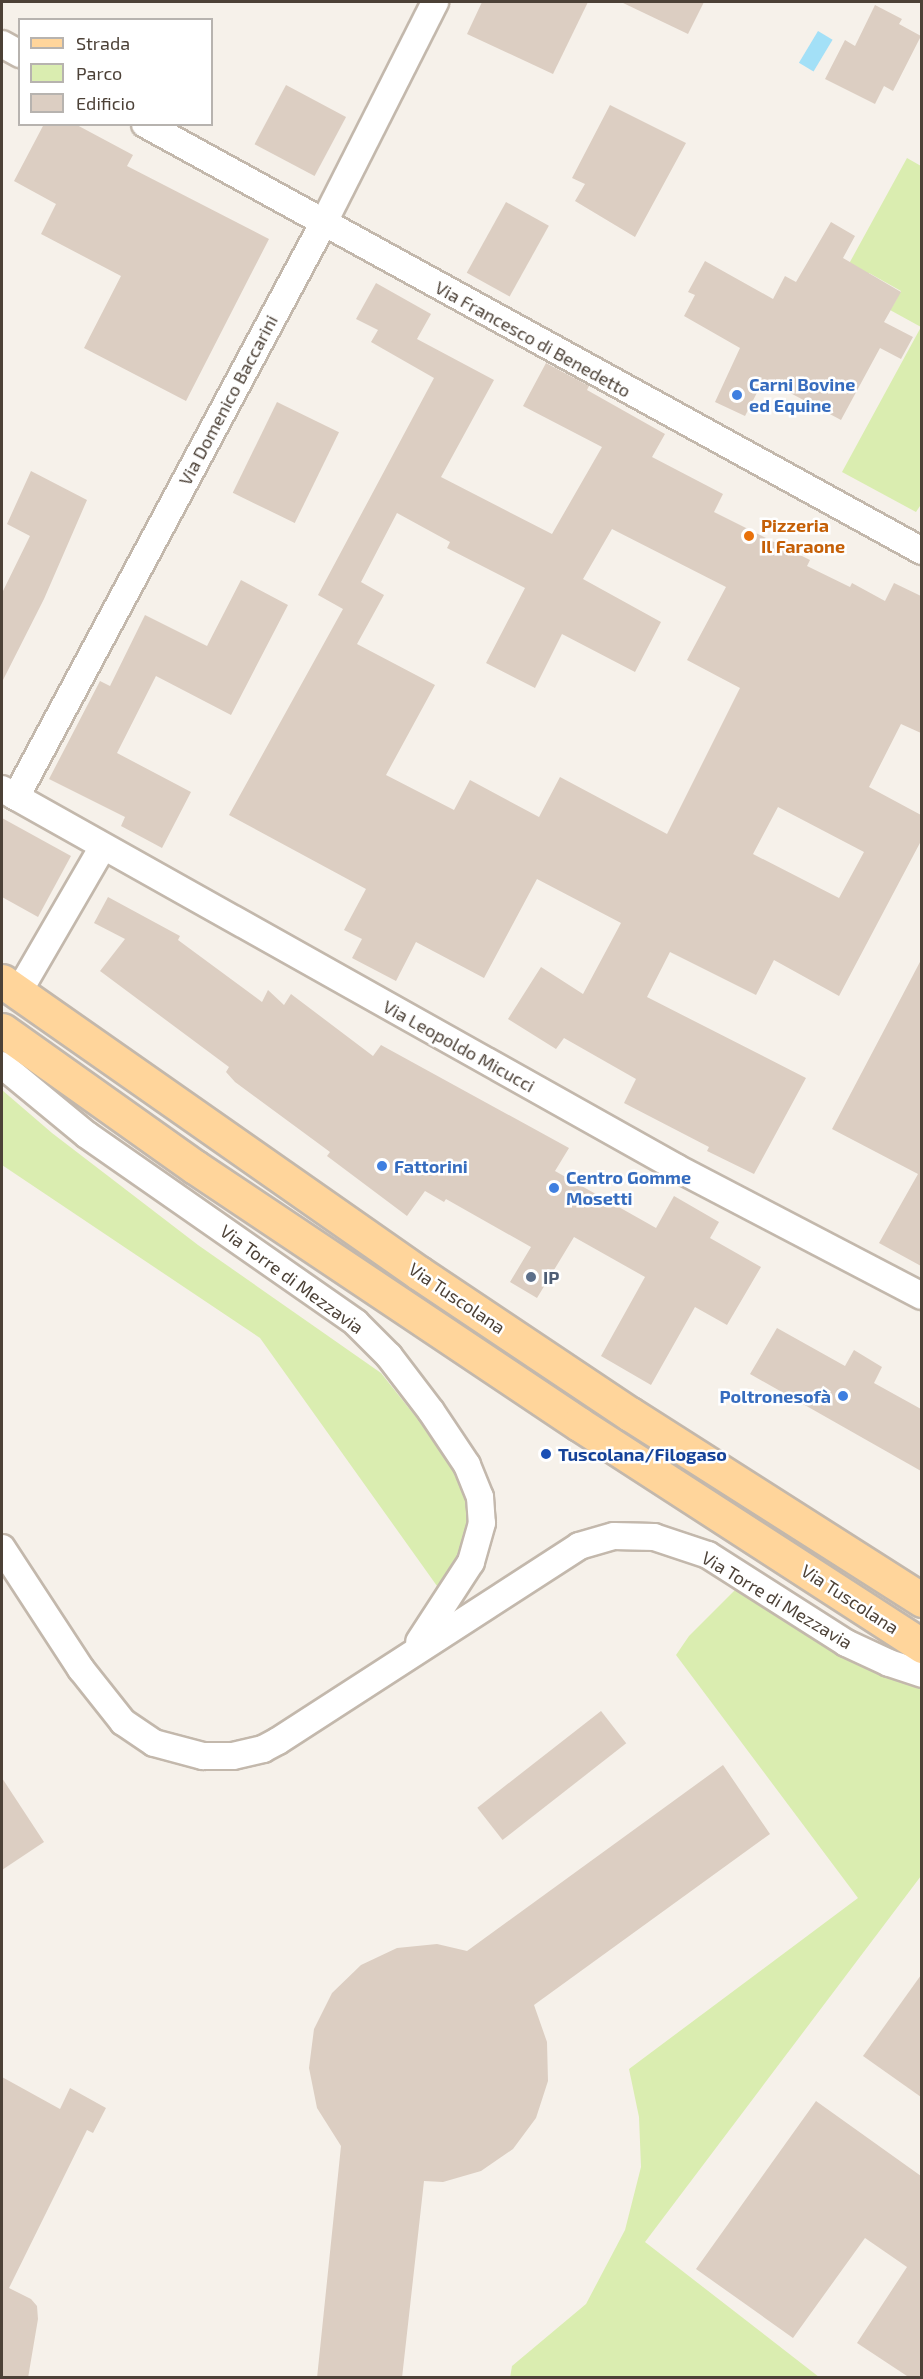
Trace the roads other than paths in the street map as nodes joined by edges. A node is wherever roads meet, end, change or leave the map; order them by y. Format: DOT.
graph roads {
  1 [pos="435,2"];
  2 [pos="2,44"];
  3 [pos="18,53"];
  4 [pos="149,126"];
  5 [pos="323,224"];
  6 [pos="921,551"];
  7 [pos="9,793"];
  8 [pos="102,848"];
  9 [pos="10,987"];
  10 [pos="2,1030"];
  11 [pos="2,1065"];
  12 [pos="921,1296"];
  13 [pos="2,1548"];
  14 [pos="921,1600"];
  15 [pos="921,1646"];
  16 [pos="411,1652"];
  17 [pos="921,1674"];
  1 -- 5 [label="street, Via Domenico Baccarini"];
  2 -- 3 [label="street"];
  4 -- 5 [label="street, Via Francesco di Benedetto"];
  5 -- 6 [label="street, Via Francesco di Benedetto"];
  5 -- 7 [label="street, Via Domenico Baccarini"];
  7 -- 8 [label="street, Via Leopoldo Micucci"];
  8 -- 9 [label="street"];
  8 -- 12 [label="street, Via Leopoldo Micucci"];
  9 -- 14 [label="main road, Via Tuscolana"];
  10 -- 15 [label="main road, Via Tuscolana"];
  11 -- 16 [label="street, Via Torre di Mezzavia"];
  13 -- 16 [label="street, Via Torre di Mezzavia"];
  16 -- 17 [label="street, Via Torre di Mezzavia"];
}
